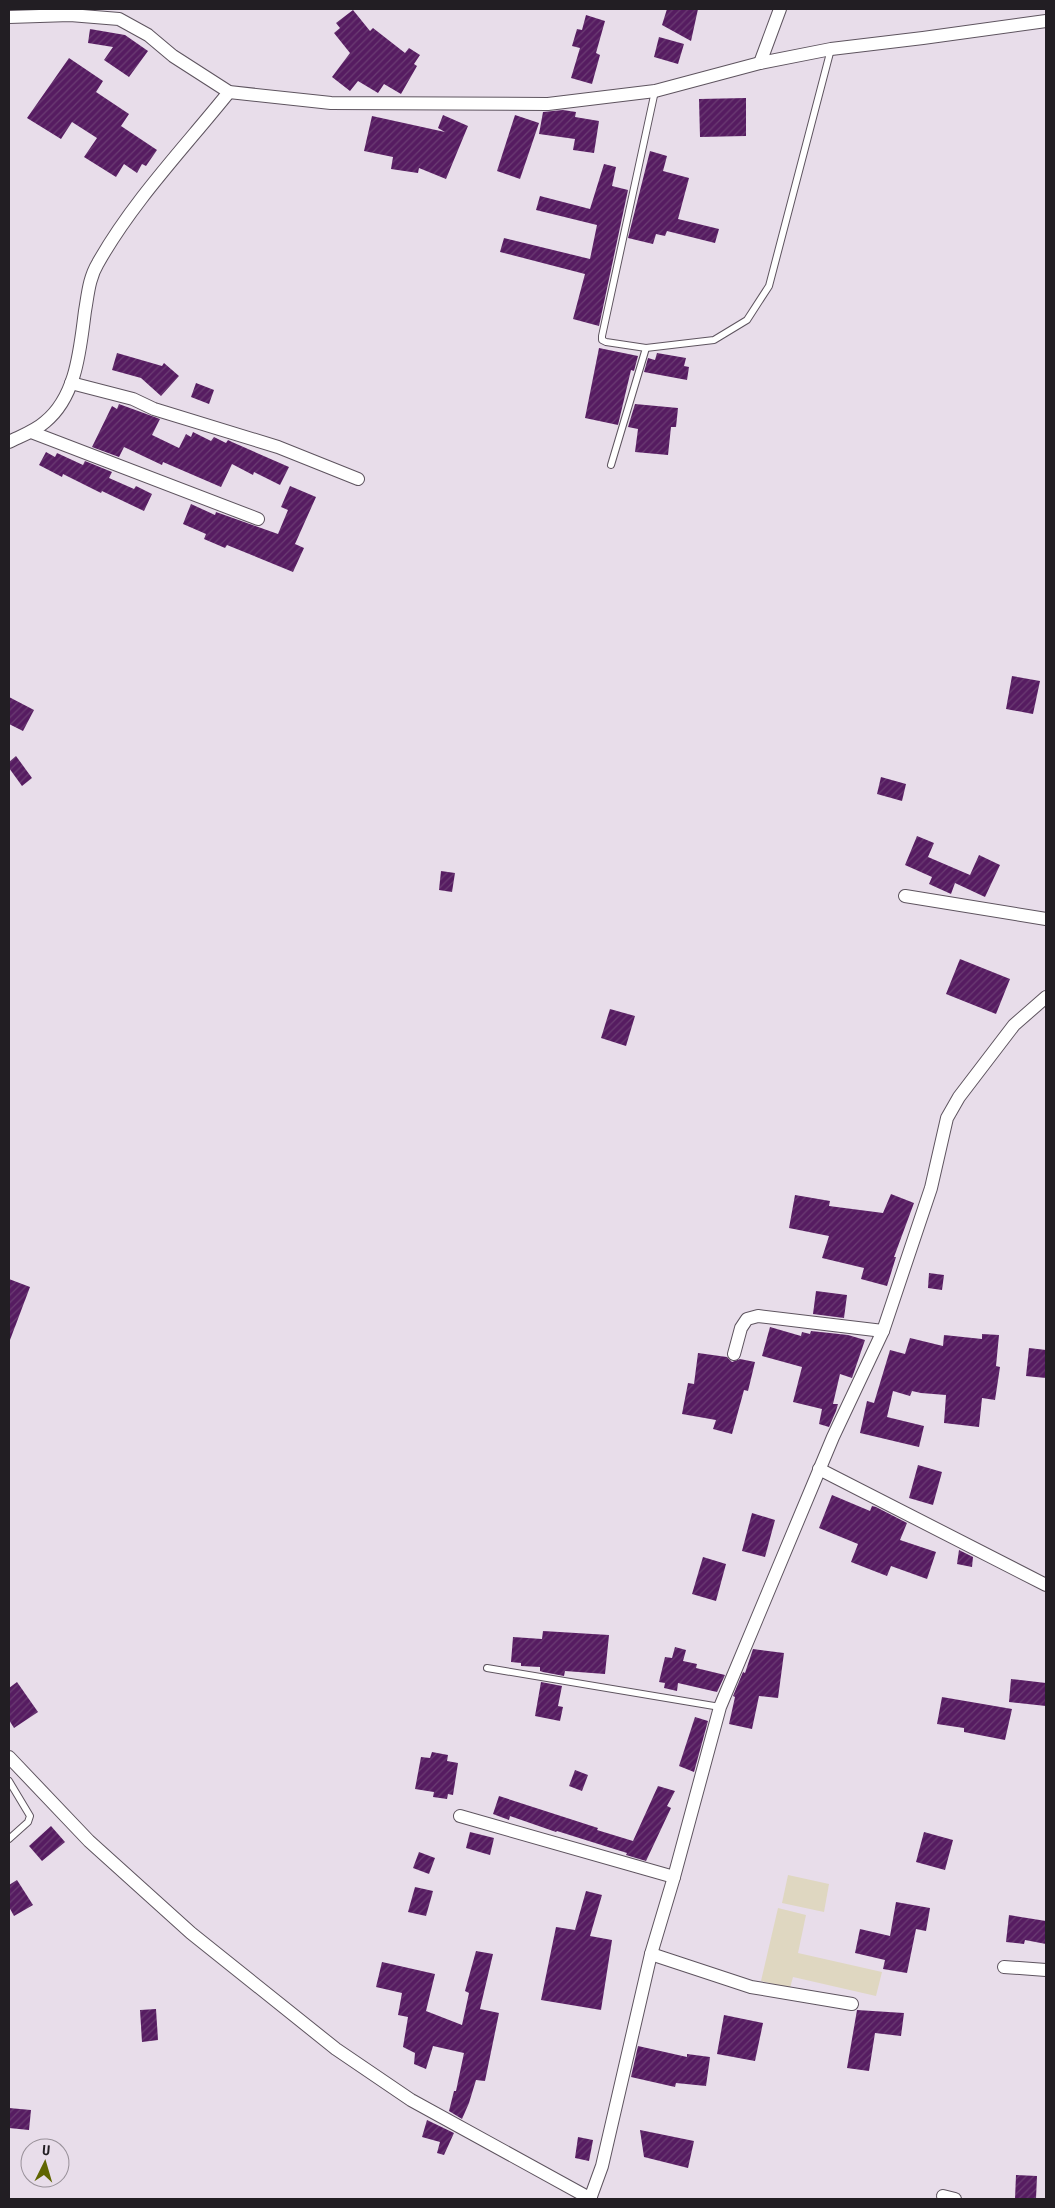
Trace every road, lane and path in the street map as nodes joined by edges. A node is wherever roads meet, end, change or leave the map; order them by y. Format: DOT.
graph roads {
  1 [pos="780,9"];
  2 [pos="9,17"];
  3 [pos="1046,21"];
  4 [pos="831,48"];
  5 [pos="760,63"];
  6 [pos="655,91"];
  7 [pos="229,92"];
  8 [pos="646,348"];
  9 [pos="71,383"];
  10 [pos="31,432"];
  11 [pos="9,442"];
  12 [pos="611,465"];
  13 [pos="358,479"];
  14 [pos="258,519"];
  15 [pos="905,896"];
  16 [pos="1046,919"];
  17 [pos="1046,997"];
  18 [pos="883,1331"];
  19 [pos="734,1354"];
  20 [pos="819,1469"];
  21 [pos="1046,1585"];
  22 [pos="488,1668"];
  23 [pos="720,1707"];
  24 [pos="9,1757"];
  25 [pos="9,1781"];
  26 [pos="460,1816"];
  27 [pos="9,1839"];
  28 [pos="674,1877"];
  29 [pos="650,1954"];
  30 [pos="1004,1967"];
  31 [pos="1046,1970"];
  32 [pos="852,2004"];
  33 [pos="591,2199"];
  1 -- 5 [label="street"];
  2 -- 7 [label="street"];
  3 -- 4 [label="street"];
  4 -- 5 [label="street"];
  4 -- 8 [label="lane"];
  5 -- 6 [label="street"];
  6 -- 7 [label="street"];
  6 -- 8 [label="lane"];
  7 -- 9 [label="street"];
  8 -- 12 [label="lane"];
  9 -- 10 [label="street"];
  9 -- 13 [label="street"];
  10 -- 11 [label="street"];
  10 -- 14 [label="street"];
  15 -- 16 [label="street"];
  17 -- 18 [label="street"];
  18 -- 19 [label="street"];
  18 -- 20 [label="street"];
  20 -- 21 [label="street"];
  20 -- 23 [label="street"];
  22 -- 23 [label="lane"];
  23 -- 28 [label="street"];
  24 -- 33 [label="street"];
  25 -- 27 [label="lane"];
  26 -- 28 [label="street"];
  28 -- 29 [label="street"];
  29 -- 32 [label="street"];
  29 -- 33 [label="street"];
  30 -- 31 [label="street"];
}
